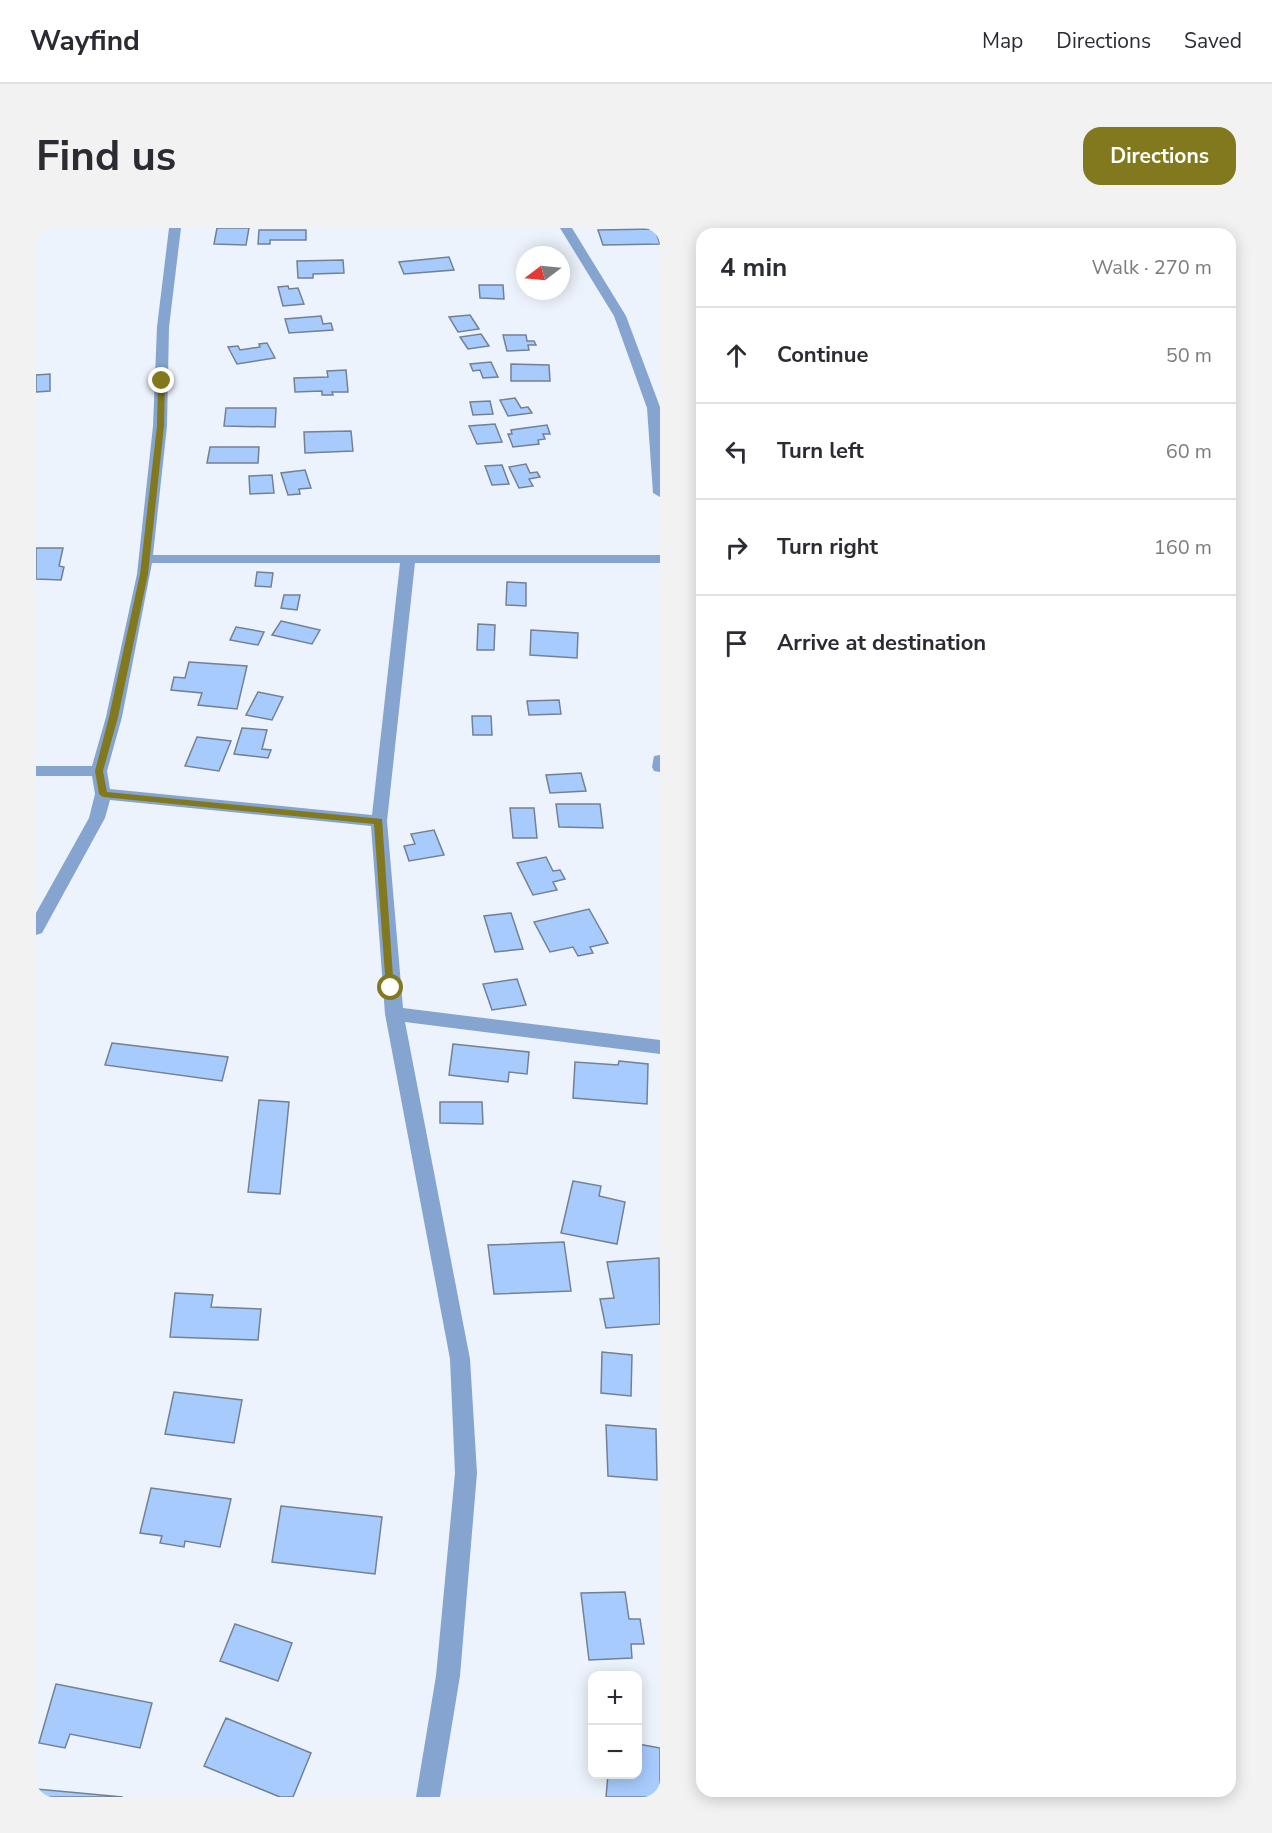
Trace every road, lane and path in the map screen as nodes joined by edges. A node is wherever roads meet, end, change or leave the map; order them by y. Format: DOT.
graph roads {
  1 [pos="175,228"];
  2 [pos="566,228"];
  3 [pos="660,493"];
  4 [pos="408,558"];
  5 [pos="145,559"];
  6 [pos="660,559"];
  7 [pos="660,760"];
  8 [pos="660,767"];
  9 [pos="36,771"];
  10 [pos="99,771"];
  11 [pos="103,794"];
  12 [pos="379,821"];
  13 [pos="36,928"];
  14 [pos="394,1014"];
  15 [pos="660,1047"];
  16 [pos="428,1797"];
  1 -- 5 [label="street"];
  2 -- 3 [label="street"];
  4 -- 5 [label="street"];
  4 -- 6 [label="street"];
  4 -- 12 [label="street"];
  5 -- 10 [label="street"];
  7 -- 8 [label="street"];
  9 -- 10 [label="street"];
  10 -- 11 [label="street"];
  11 -- 12 [label="street"];
  11 -- 13 [label="street"];
  12 -- 14 [label="street"];
  14 -- 15 [label="street"];
  14 -- 16 [label="street"];
}
